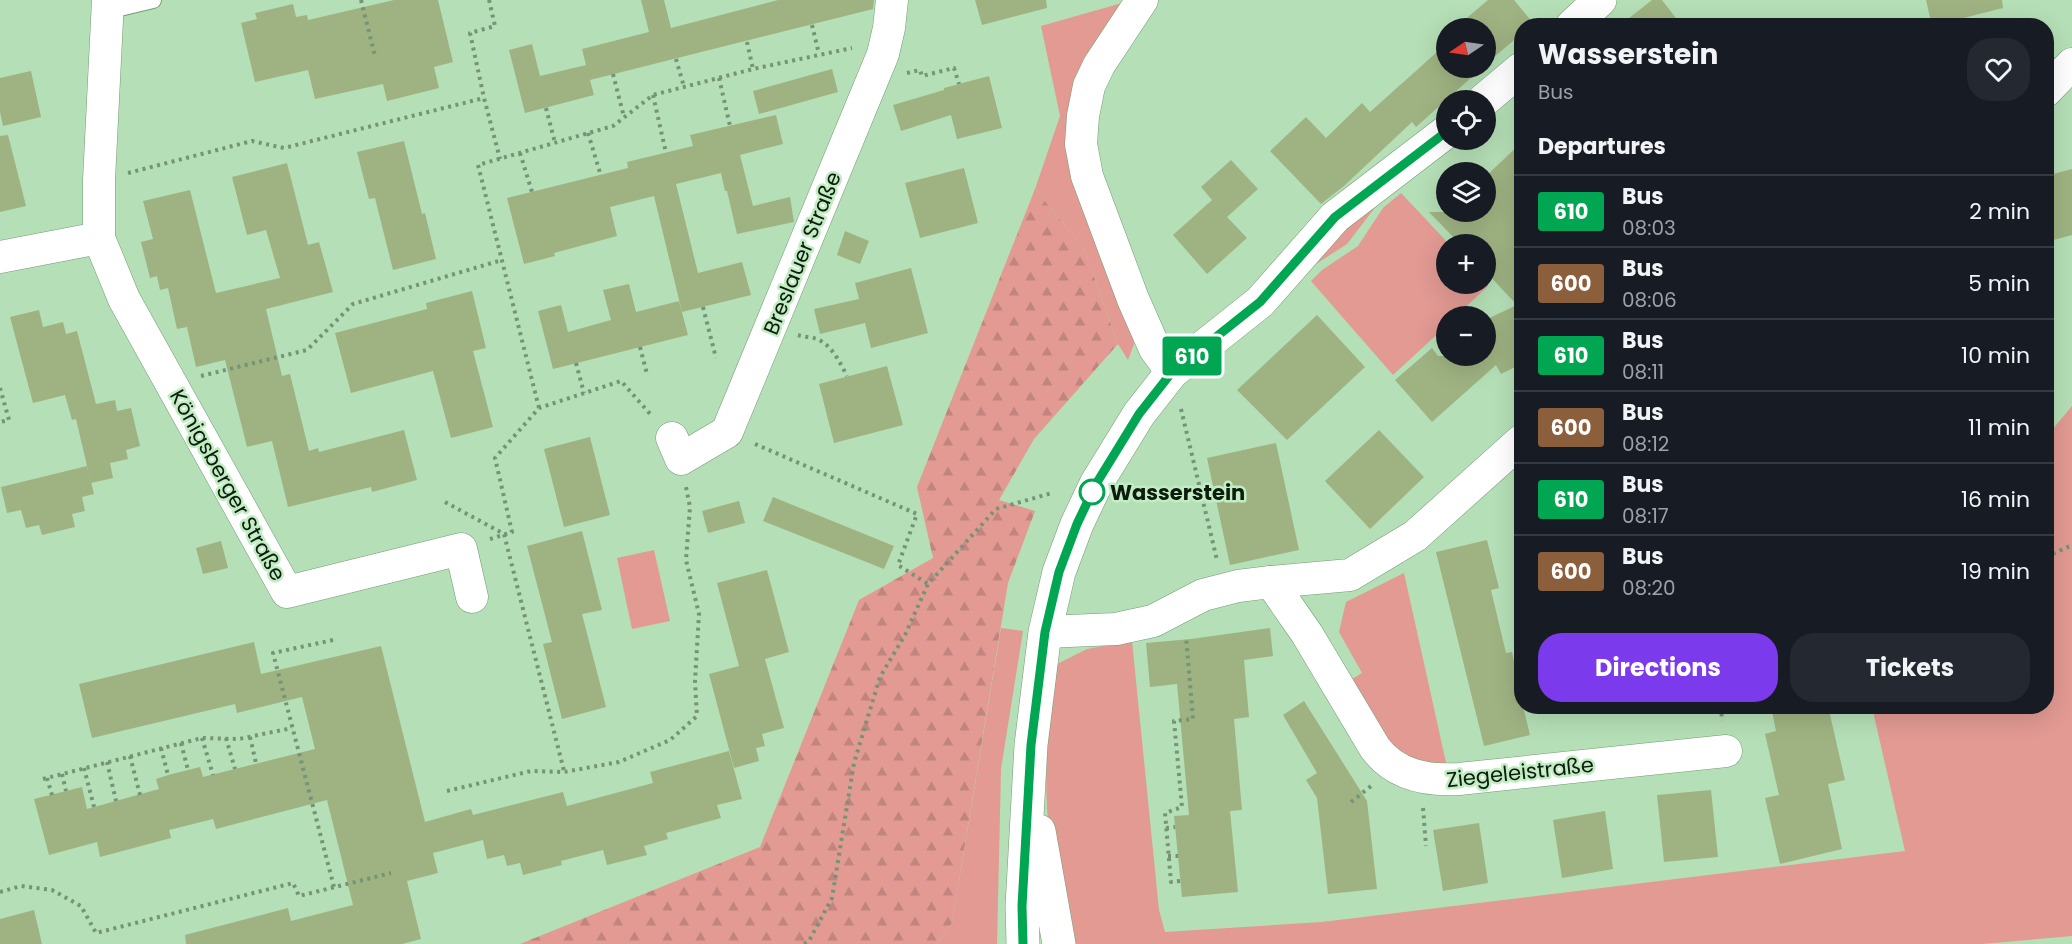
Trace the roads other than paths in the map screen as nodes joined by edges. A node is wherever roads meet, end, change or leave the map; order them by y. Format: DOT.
graph roads {
  1 [pos="153,0"];
  2 [pos="892,0"];
  3 [pos="1143,0"];
  4 [pos="108,6"];
  5 [pos="2072,64"];
  6 [pos="1514,75"];
  7 [pos="2054,83"];
  8 [pos="1496,91"];
  9 [pos="1436,140"];
  10 [pos="99,238"];
  11 [pos="0,257"];
  12 [pos="1172,372"];
  13 [pos="1514,447"];
  14 [pos="677,448"];
  15 [pos="1271,582"];
  16 [pos="472,597"];
  17 [pos="1045,632"];
  18 [pos="1726,751"];
  19 [pos="1029,776"];
  20 [pos="1023,944"];
  21 [pos="1059,944"];
  1 -- 4 [label="lane, Königsberger Straße"];
  2 -- 14 [label="street, Breslauer Straße"];
  3 -- 12 [label="street"];
  4 -- 10 [label="street, Königsberger Straße"];
  5 -- 7 [label="street"];
  6 -- 8 [label="street"];
  9 -- 12 [label="street"];
  10 -- 11 [label="street"];
  10 -- 16 [label="street, Königsberger Straße"];
  12 -- 17 [label="street"];
  13 -- 15 [label="street"];
  15 -- 17 [label="street"];
  15 -- 18 [label="street, Ziegeleistraße"];
  17 -- 19 [label="street"];
  19 -- 20 [label="street"];
  19 -- 21 [label="street"];
}
